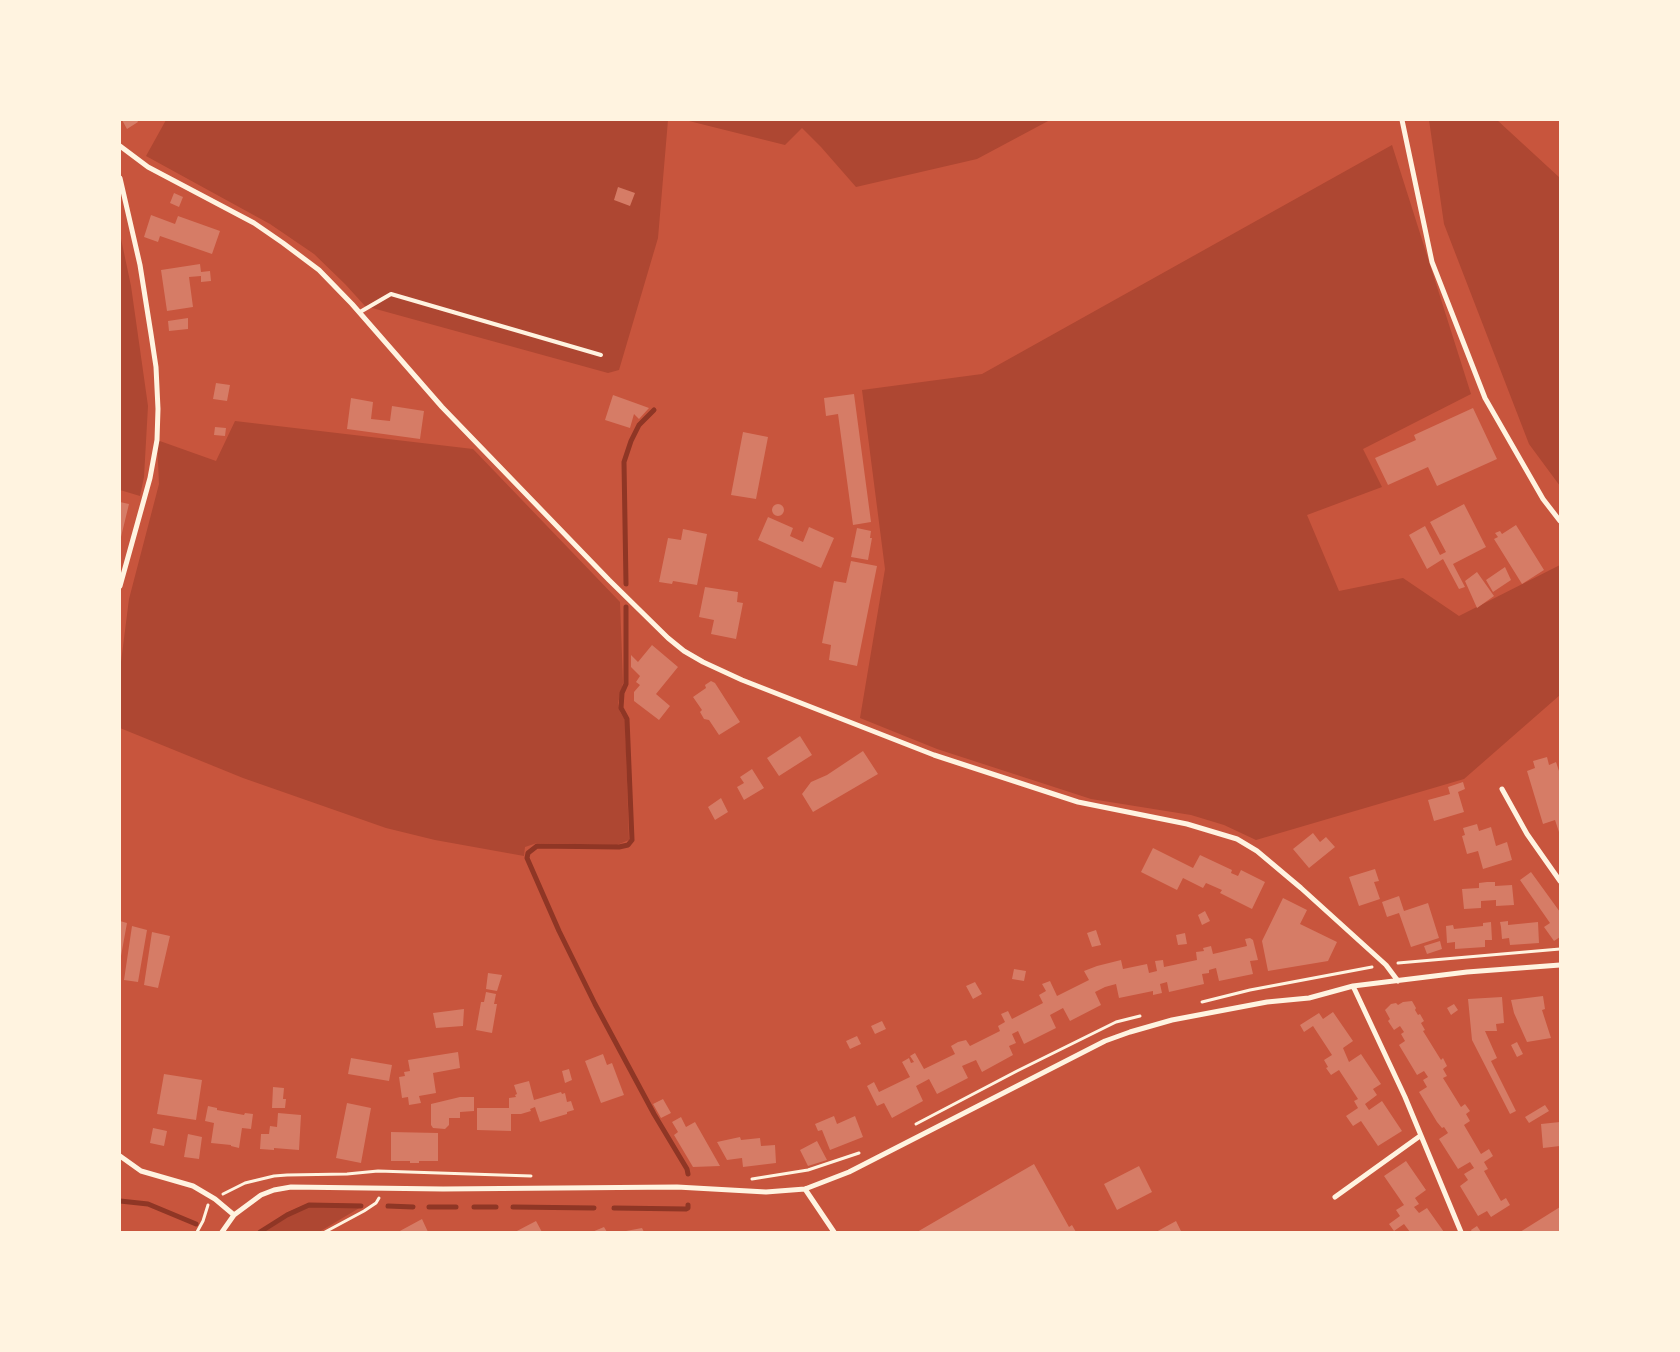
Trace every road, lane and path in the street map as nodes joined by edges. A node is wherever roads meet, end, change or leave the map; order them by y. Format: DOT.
graph roads {
  1 [pos="1402,120"];
  2 [pos="120,146"];
  3 [pos="120,178"];
  4 [pos="360,312"];
  5 [pos="601,355"];
  6 [pos="1560,521"];
  7 [pos="120,586"];
  8 [pos="1502,789"];
  9 [pos="1560,881"];
  10 [pos="1560,949"];
  11 [pos="1386,964"];
  12 [pos="1560,965"];
  13 [pos="1398,981"];
  14 [pos="1353,986"];
  15 [pos="1193,1004"];
  16 [pos="1145,1015"];
  17 [pos="914,1125"];
  18 [pos="1420,1136"];
  19 [pos="861,1152"];
  20 [pos="120,1156"];
  21 [pos="537,1176"];
  22 [pos="743,1179"];
  23 [pos="381,1187"];
  24 [pos="805,1188"];
  25 [pos="1335,1197"];
  26 [pos="215,1199"];
  27 [pos="234,1215"];
  28 [pos="197,1232"];
  29 [pos="222,1232"];
  30 [pos="325,1232"];
  31 [pos="834,1232"];
  32 [pos="1461,1232"];
  1 -- 6 [label="street"];
  2 -- 4 [label="street"];
  3 -- 7 [label="street"];
  4 -- 5 [label="lane"];
  4 -- 11 [label="street"];
  8 -- 9 [label="street"];
  10 -- 11 [label="path"];
  11 -- 13 [label="street"];
  11 -- 15 [label="path"];
  12 -- 13 [label="street"];
  13 -- 14 [label="street"];
  14 -- 18 [label="street"];
  14 -- 24 [label="street"];
  16 -- 17 [label="path"];
  18 -- 25 [label="street"];
  18 -- 32 [label="street"];
  19 -- 22 [label="path"];
  20 -- 26 [label="street"];
  21 -- 26 [label="path"];
  23 -- 24 [label="street"];
  23 -- 27 [label="street"];
  23 -- 30 [label="path"];
  24 -- 31 [label="street"];
  26 -- 27 [label="street"];
  26 -- 28 [label="path"];
  27 -- 29 [label="street"];
}
